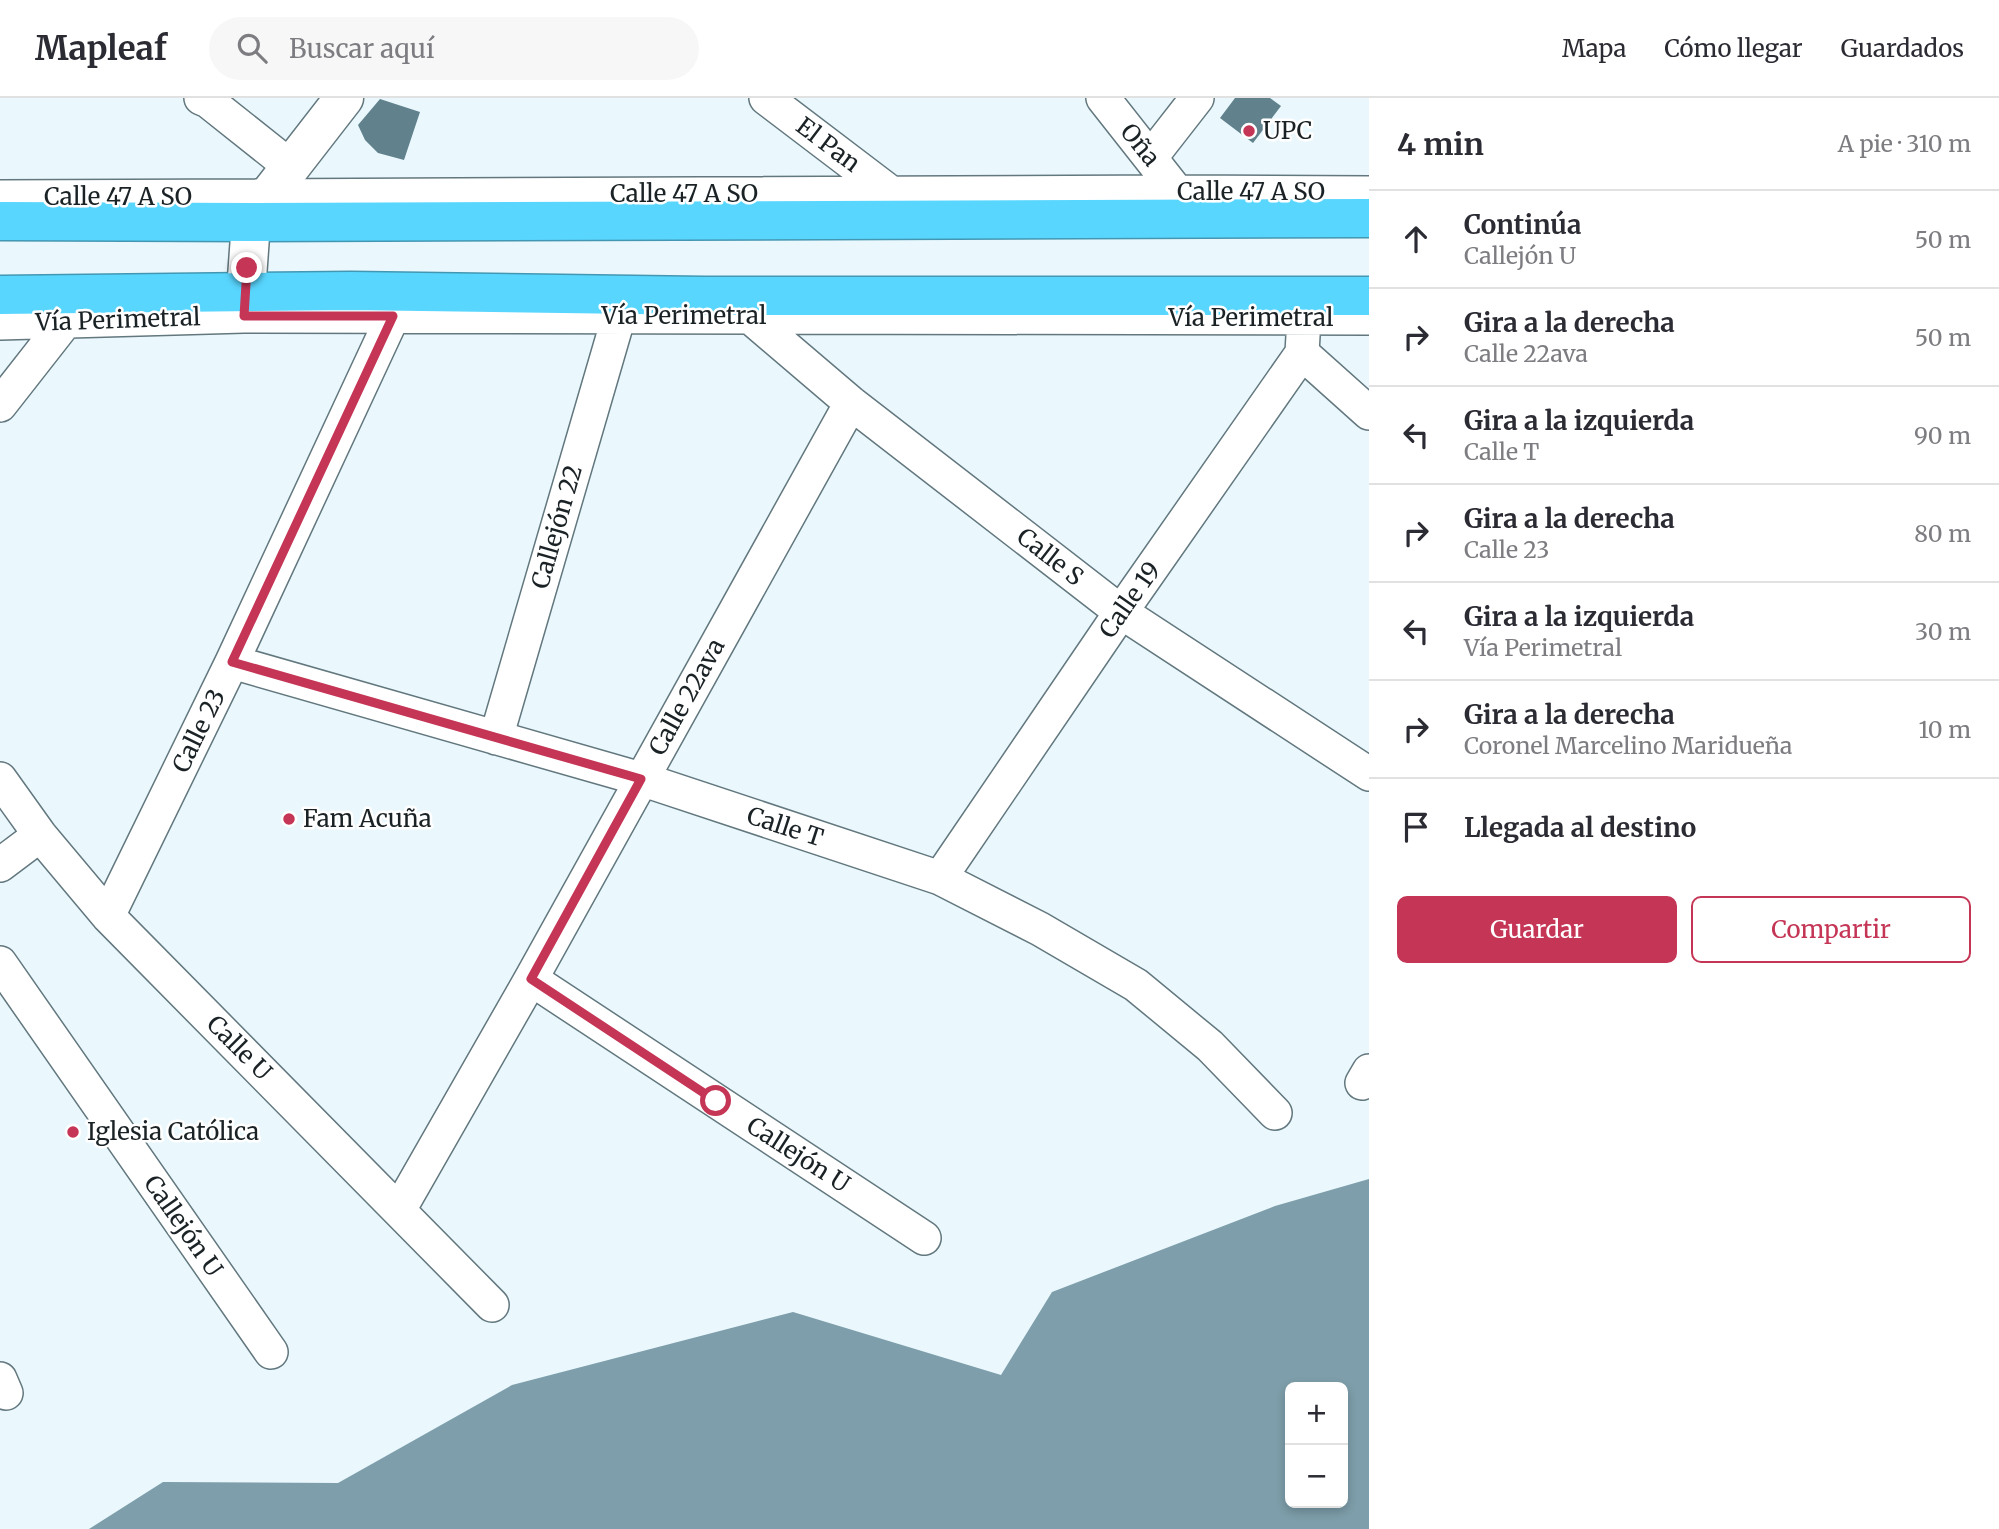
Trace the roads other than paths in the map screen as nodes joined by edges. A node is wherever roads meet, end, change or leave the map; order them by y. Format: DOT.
graph roads {
  1 [pos="344,98"];
  2 [pos="766,98"];
  3 [pos="1103,98"];
  4 [pos="1197,98"];
  5 [pos="206,99"];
  6 [pos="1151,157"];
  7 [pos="291,167"];
  8 [pos="1177,192"];
  9 [pos="891,193"];
  10 [pos="1369,193"];
  11 [pos="0,197"];
  12 [pos="259,209"];
  13 [pos="1369,218"];
  14 [pos="0,221"];
  15 [pos="0,295"];
  16 [pos="1369,296"];
  17 [pos="245,304"];
  18 [pos="393,316"];
  19 [pos="619,316"];
  20 [pos="749,316"];
  21 [pos="1304,318"];
  22 [pos="1369,318"];
  23 [pos="65,322"];
  24 [pos="0,323"];
  25 [pos="1302,353"];
  26 [pos="851,403"];
  27 [pos="0,405"];
  28 [pos="1369,413"];
  29 [pos="1121,612"];
  30 [pos="232,662"];
  31 [pos="496,738"];
  32 [pos="1369,774"];
  33 [pos="0,779"];
  34 [pos="641,779"];
  35 [pos="40,835"];
  36 [pos="0,865"];
  37 [pos="940,878"];
  38 [pos="108,916"];
  39 [pos="0,963"];
  40 [pos="531,979"];
  41 [pos="1275,1112"];
  42 [pos="399,1210"];
  43 [pos="924,1238"];
  44 [pos="492,1305"];
  45 [pos="271,1352"];
  1 -- 7 [label="main road"];
  2 -- 9 [label="street, El Pan"];
  3 -- 6 [label="street, Oña"];
  4 -- 6 [label="street"];
  5 -- 7 [label="street"];
  6 -- 8 [label="street, Oña"];
  7 -- 12 [label="main road"];
  8 -- 9 [label="street, Calle 47 A SO"];
  8 -- 10 [label="street, Calle 47 A SO"];
  9 -- 12 [label="street, Calle 47 A SO"];
  11 -- 12 [label="street, Calle 47 A SO"];
  12 -- 13 [label="highway"];
  12 -- 14 [label="highway"];
  12 -- 17 [label="main road"];
  15 -- 17 [label="highway, Vía Perimetral"];
  16 -- 17 [label="highway, Vía Perimetral"];
  17 -- 18 [label="street, Vía Perimetral"];
  17 -- 23 [label="street, Vía Perimetral"];
  18 -- 19 [label="street, Vía Perimetral"];
  18 -- 30 [label="street, Calle 23"];
  19 -- 20 [label="street, Vía Perimetral"];
  19 -- 31 [label="street, Callejón 22"];
  20 -- 21 [label="street, Vía Perimetral"];
  20 -- 26 [label="street, Calle S"];
  21 -- 22 [label="street, Vía Perimetral"];
  21 -- 25 [label="street"];
  23 -- 24 [label="street, Vía Perimetral"];
  23 -- 27 [label="street"];
  25 -- 28 [label="street"];
  25 -- 29 [label="street, Calle 19"];
  26 -- 29 [label="street, Calle S"];
  26 -- 34 [label="street, Calle 22ava"];
  29 -- 32 [label="street, Calle S"];
  29 -- 37 [label="street, Calle 19"];
  30 -- 31 [label="street, Calle T"];
  30 -- 38 [label="street, Calle 23"];
  31 -- 34 [label="street, Calle T"];
  33 -- 35 [label="street, Calle U"];
  34 -- 37 [label="street, Calle T"];
  34 -- 40 [label="street, Calle 22ava"];
  35 -- 36 [label="street"];
  35 -- 38 [label="street, Calle U"];
  37 -- 41 [label="street, Calle T"];
  38 -- 42 [label="street, Calle U"];
  39 -- 45 [label="street, Callejón U"];
  40 -- 42 [label="street, Calle 22ava"];
  40 -- 43 [label="street, Callejón U"];
  42 -- 44 [label="street, Calle U"];
}
